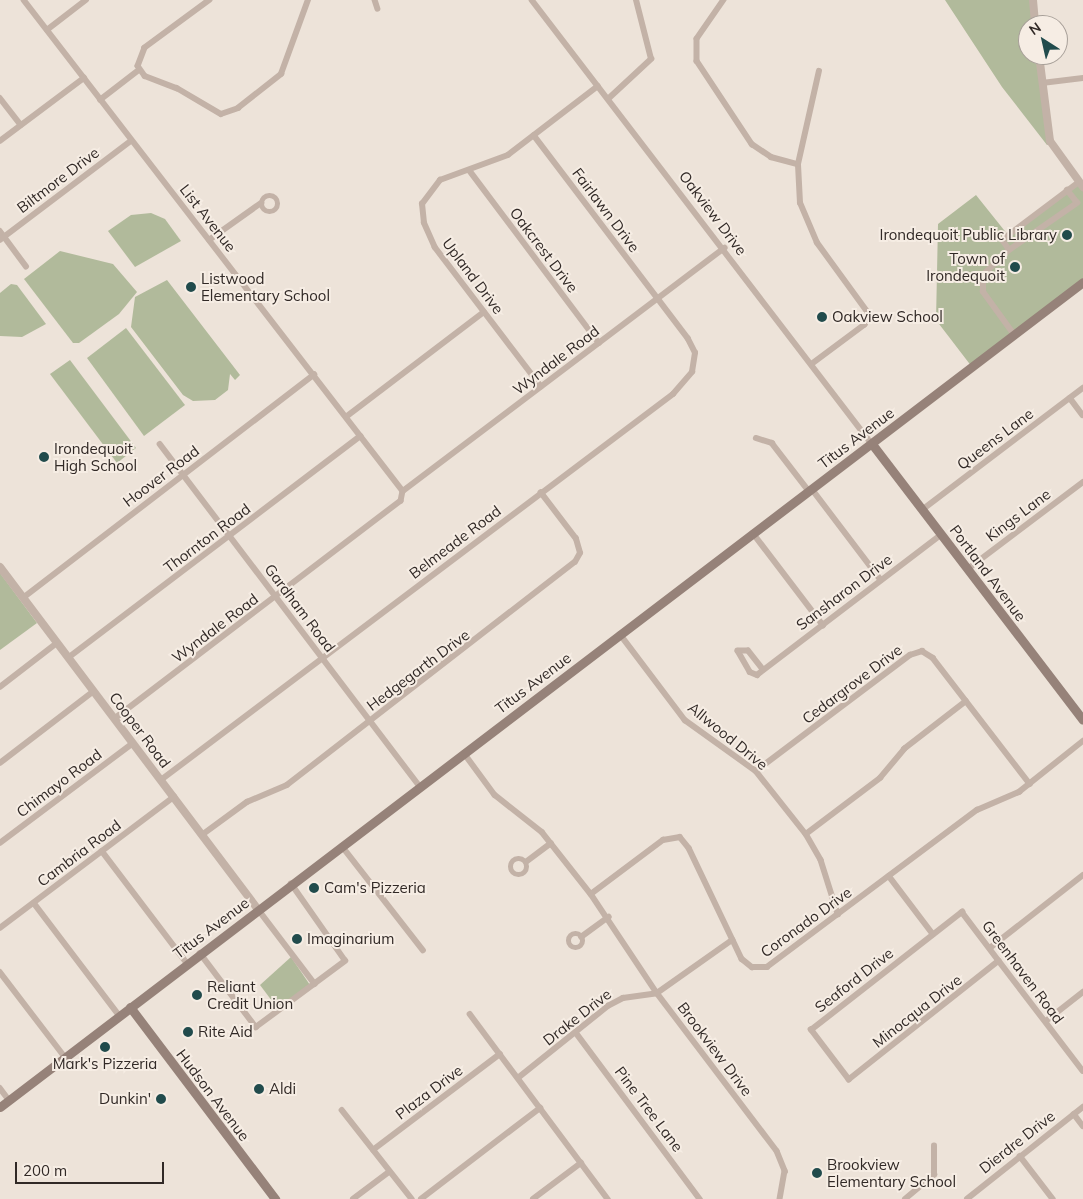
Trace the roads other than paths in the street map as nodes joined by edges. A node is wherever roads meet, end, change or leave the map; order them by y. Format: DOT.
graph roads {
  1 [pos="24,0"];
  2 [pos="86,0"];
  3 [pos="210,0"];
  4 [pos="308,0"];
  5 [pos="375,0"];
  6 [pos="532,0"];
  7 [pos="636,0"];
  8 [pos="724,0"];
  9 [pos="1033,0"];
  10 [pos="378,9"];
  11 [pos="1035,15"];
  12 [pos="47,30"];
  13 [pos="1040,65"];
  14 [pos="139,70"];
  15 [pos="819,71"];
  16 [pos="84,78"];
  17 [pos="1083,78"];
  18 [pos="1042,83"];
  19 [pos="598,86"];
  20 [pos="0,98"];
  21 [pos="608,99"];
  22 [pos="100,100"];
  23 [pos="21,125"];
  24 [pos="534,136"];
  25 [pos="0,141"];
  26 [pos="131,141"];
  27 [pos="798,164"];
  28 [pos="470,171"];
  29 [pos="1081,185"];
  30 [pos="1068,190"];
  31 [pos="261,203"];
  32 [pos="1,236"];
  33 [pos="209,240"];
  34 [pos="724,248"];
  35 [pos="1009,250"];
  36 [pos="26,266"];
  37 [pos="1083,282"];
  38 [pos="657,299"];
  39 [pos="484,312"];
  40 [pos="1014,335"];
  41 [pos="599,343"];
  42 [pos="813,364"];
  43 [pos="314,375"];
  44 [pos="541,387"];
  45 [pos="1083,388"];
  46 [pos="1070,398"];
  47 [pos="1083,415"];
  48 [pos="346,417"];
  49 [pos="360,436"];
  50 [pos="756,438"];
  51 [pos="160,444"];
  52 [pos="872,444"];
  53 [pos="184,474"];
  54 [pos="1083,482"];
  55 [pos="810,490"];
  56 [pos="403,491"];
  57 [pos="541,493"];
  58 [pos="922,510"];
  59 [pos="753,533"];
  60 [pos="941,534"];
  61 [pos="231,536"];
  62 [pos="0,567"];
  63 [pos="968,569"];
  64 [pos="882,580"];
  65 [pos="276,597"];
  66 [pos="23,598"];
  67 [pos="823,625"];
  68 [pos="620,634"];
  69 [pos="57,643"];
  70 [pos="68,658"];
  71 [pos="322,658"];
  72 [pos="763,670"];
  73 [pos="0,687"];
  74 [pos="94,692"];
  75 [pos="966,701"];
  76 [pos="115,719"];
  77 [pos="1083,720"];
  78 [pos="370,722"];
  79 [pos="1083,741"];
  80 [pos="133,743"];
  81 [pos="464,753"];
  82 [pos="0,762"];
  83 [pos="756,772"];
  84 [pos="161,780"];
  85 [pos="1030,784"];
  86 [pos="420,786"];
  87 [pos="174,797"];
  88 [pos="806,834"];
  89 [pos="202,835"];
  90 [pos="0,843"];
  91 [pos="551,843"];
  92 [pos="342,846"];
  93 [pos="102,851"];
  94 [pos="526,862"];
  95 [pos="1083,875"];
  96 [pos="889,876"];
  97 [pos="291,884"];
  98 [pos="592,894"];
  99 [pos="34,902"];
  100 [pos="258,909"];
  101 [pos="962,912"];
  102 [pos="838,914"];
  103 [pos="609,917"];
  104 [pos="0,928"];
  105 [pos="933,934"];
  106 [pos="581,937"];
  107 [pos="732,940"];
  108 [pos="990,948"];
  109 [pos="422,950"];
  110 [pos="200,954"];
  111 [pos="999,961"];
  112 [pos="187,963"];
  113 [pos="0,972"];
  114 [pos="315,984"];
  115 [pos="1083,992"];
  116 [pos="657,993"];
  117 [pos="130,1007"];
  118 [pos="470,1014"];
  119 [pos="120,1015"];
  120 [pos="1046,1022"];
  121 [pos="577,1034"];
  122 [pos="500,1054"];
  123 [pos="65,1057"];
  124 [pos="1083,1071"];
  125 [pos="518,1078"];
  126 [pos="849,1080"];
  127 [pos="0,1088"];
  128 [pos="9,1100"];
  129 [pos="1083,1106"];
  130 [pos="0,1107"];
  131 [pos="540,1108"];
  132 [pos="342,1110"];
  133 [pos="1074,1114"];
  134 [pos="1083,1126"];
  135 [pos="934,1146"];
  136 [pos="373,1150"];
  137 [pos="1020,1156"];
  138 [pos="581,1163"];
  139 [pos="389,1172"];
  140 [pos="966,1198"];
  141 [pos="275,1199"];
  142 [pos="353,1199"];
  143 [pos="412,1199"];
  144 [pos="421,1199"];
  145 [pos="533,1199"];
  146 [pos="608,1199"];
  147 [pos="700,1199"];
  148 [pos="780,1199"];
  149 [pos="905,1199"];
  150 [pos="1053,1199"];
  1 -- 12 [label="street, List Avenue"];
  2 -- 12 [label="street"];
  3 -- 14 [label="street"];
  4 -- 14 [label="street"];
  5 -- 10 [label="street"];
  6 -- 19 [label="street, Oakview Drive"];
  7 -- 21 [label="street"];
  8 -- 27 [label="street"];
  9 -- 11 [label="street"];
  12 -- 16 [label="street, List Avenue"];
  13 -- 18 [label="street"];
  14 -- 22 [label="street"];
  15 -- 27 [label="street"];
  16 -- 22 [label="street, List Avenue"];
  16 -- 23 [label="street"];
  17 -- 18 [label="street"];
  18 -- 29 [label="street"];
  19 -- 21 [label="street, Oakview Drive"];
  19 -- 24 [label="street, Upland Drive"];
  20 -- 23 [label="street"];
  21 -- 34 [label="street, Oakview Drive"];
  22 -- 26 [label="street, List Avenue"];
  23 -- 25 [label="street"];
  24 -- 28 [label="street, Upland Drive"];
  24 -- 38 [label="street, Fairlawn Drive"];
  26 -- 32 [label="street, Biltmore Drive"];
  26 -- 33 [label="street, List Avenue"];
  27 -- 42 [label="street"];
  28 -- 39 [label="street, Upland Drive"];
  28 -- 41 [label="street, Oakcrest Drive"];
  29 -- 30 [label="street"];
  30 -- 35 [label="street"];
  30 -- 35 [label="street"];
  31 -- 33 [label="street"];
  32 -- 36 [label="street"];
  33 -- 43 [label="street, List Avenue"];
  34 -- 38 [label="street, Wyndale Road"];
  34 -- 42 [label="street, Oakview Drive"];
  35 -- 40 [label="street"];
  37 -- 40 [label="main road, Titus Avenue"];
  38 -- 41 [label="street, Wyndale Road"];
  38 -- 57 [label="street, Belmeade Road"];
  39 -- 44 [label="street, Upland Drive"];
  39 -- 48 [label="street"];
  40 -- 52 [label="main road, Titus Avenue"];
  41 -- 44 [label="street, Wyndale Road"];
  42 -- 52 [label="street, Oakview Drive"];
  43 -- 48 [label="street, List Avenue"];
  43 -- 53 [label="street, Hoover Road"];
  44 -- 56 [label="street, Wyndale Road"];
  45 -- 46 [label="street, Queens Lane"];
  46 -- 47 [label="street"];
  46 -- 58 [label="street, Queens Lane"];
  48 -- 49 [label="street, List Avenue"];
  49 -- 56 [label="street, List Avenue"];
  49 -- 61 [label="street, Thornton Road"];
  50 -- 55 [label="street"];
  51 -- 53 [label="street, Gardham Road"];
  52 -- 55 [label="main road, Titus Avenue"];
  52 -- 58 [label="main road, Portland Avenue"];
  53 -- 61 [label="street, Gardham Road"];
  53 -- 66 [label="street, Hoover Road"];
  54 -- 63 [label="street, Kings Lane"];
  55 -- 59 [label="main road, Titus Avenue"];
  55 -- 64 [label="street"];
  56 -- 65 [label="street, Wyndale Road"];
  57 -- 71 [label="street, Belmeade Road"];
  57 -- 78 [label="street, Hedgegarth Drive"];
  58 -- 60 [label="main road, Portland Avenue"];
  59 -- 67 [label="street"];
  59 -- 68 [label="main road, Titus Avenue"];
  60 -- 63 [label="main road, Portland Avenue"];
  60 -- 64 [label="street, Sansharon Drive"];
  61 -- 65 [label="street, Gardham Road"];
  61 -- 70 [label="street, Thornton Road"];
  62 -- 66 [label="street, Cooper Road"];
  63 -- 77 [label="main road, Portland Avenue"];
  64 -- 67 [label="street, Sansharon Drive"];
  65 -- 71 [label="street, Gardham Road"];
  65 -- 76 [label="street, Wyndale Road"];
  66 -- 69 [label="street, Cooper Road"];
  67 -- 72 [label="street, Sansharon Drive"];
  68 -- 81 [label="main road, Titus Avenue"];
  68 -- 83 [label="street, Allwood Drive"];
  69 -- 70 [label="street, Cooper Road"];
  69 -- 73 [label="street"];
  70 -- 74 [label="street, Cooper Road"];
  71 -- 78 [label="street, Gardham Road"];
  71 -- 84 [label="street, Belmeade Road"];
  72 -- 72 [label="street"];
  74 -- 76 [label="street, Cooper Road"];
  74 -- 82 [label="street"];
  75 -- 83 [label="street, Cedargrove Drive"];
  75 -- 85 [label="street, Cedargrove Drive"];
  75 -- 88 [label="street"];
  76 -- 80 [label="street, Cooper Road"];
  78 -- 86 [label="street, Gardham Road"];
  78 -- 89 [label="street, Hedgegarth Drive"];
  79 -- 85 [label="street, Coronado Drive"];
  80 -- 84 [label="street, Cooper Road"];
  80 -- 90 [label="street, Chimayo Road"];
  81 -- 86 [label="main road, Titus Avenue"];
  81 -- 91 [label="street, Brookview Drive"];
  83 -- 88 [label="street, Allwood Drive"];
  84 -- 87 [label="street, Cooper Road"];
  85 -- 96 [label="street, Coronado Drive"];
  86 -- 92 [label="main road, Titus Avenue"];
  87 -- 89 [label="street, Cooper Road"];
  87 -- 93 [label="street, Cambria Road"];
  88 -- 102 [label="street, Allwood Drive"];
  89 -- 100 [label="street, Cooper Road"];
  91 -- 94 [label="street"];
  91 -- 98 [label="street, Brookview Drive"];
  92 -- 97 [label="main road, Titus Avenue"];
  92 -- 109 [label="street"];
  93 -- 99 [label="street, Cambria Road"];
  93 -- 112 [label="street"];
  95 -- 108 [label="street"];
  96 -- 102 [label="street, Coronado Drive"];
  96 -- 105 [label="street"];
  97 -- 100 [label="main road, Titus Avenue"];
  97 -- 114 [label="street"];
  98 -- 103 [label="street, Brookview Drive"];
  98 -- 107 [label="street, Coronado Drive"];
  99 -- 104 [label="street, Cambria Road"];
  99 -- 119 [label="street"];
  100 -- 110 [label="main road, Titus Avenue"];
  100 -- 114 [label="street"];
  101 -- 105 [label="street, Seaford Drive"];
  101 -- 108 [label="street, Greenhaven Road"];
  102 -- 107 [label="street, Coronado Drive"];
  103 -- 106 [label="street"];
  103 -- 116 [label="street, Brookview Drive"];
  105 -- 126 [label="street, Seaford Drive"];
  107 -- 116 [label="street, Drake Drive"];
  108 -- 111 [label="street, Greenhaven Road"];
  110 -- 112 [label="main road, Titus Avenue"];
  110 -- 114 [label="street"];
  111 -- 120 [label="street, Greenhaven Road"];
  111 -- 126 [label="street, Minocqua Drive"];
  112 -- 117 [label="main road, Titus Avenue"];
  113 -- 123 [label="street"];
  115 -- 120 [label="street"];
  116 -- 121 [label="street, Drake Drive"];
  116 -- 148 [label="street, Brookview Drive"];
  117 -- 119 [label="main road, Titus Avenue"];
  117 -- 141 [label="main road, Hudson Avenue"];
  118 -- 122 [label="street"];
  119 -- 123 [label="main road, Titus Avenue"];
  120 -- 124 [label="street, Greenhaven Road"];
  121 -- 125 [label="street, Drake Drive"];
  121 -- 147 [label="street, Pine Tree Lane"];
  122 -- 125 [label="street"];
  122 -- 136 [label="street, Plaza Drive"];
  123 -- 128 [label="main road, Titus Avenue"];
  125 -- 131 [label="street"];
  127 -- 128 [label="street"];
  128 -- 130 [label="main road, Titus Avenue"];
  129 -- 133 [label="street, Dierdre Drive"];
  131 -- 138 [label="street"];
  131 -- 144 [label="street"];
  132 -- 136 [label="street"];
  133 -- 134 [label="street"];
  133 -- 137 [label="street, Dierdre Drive"];
  135 -- 149 [label="street"];
  136 -- 139 [label="street"];
  137 -- 140 [label="street, Dierdre Drive"];
  137 -- 150 [label="street"];
  138 -- 145 [label="street"];
  138 -- 146 [label="street"];
  139 -- 142 [label="street"];
  139 -- 143 [label="street"];
}
